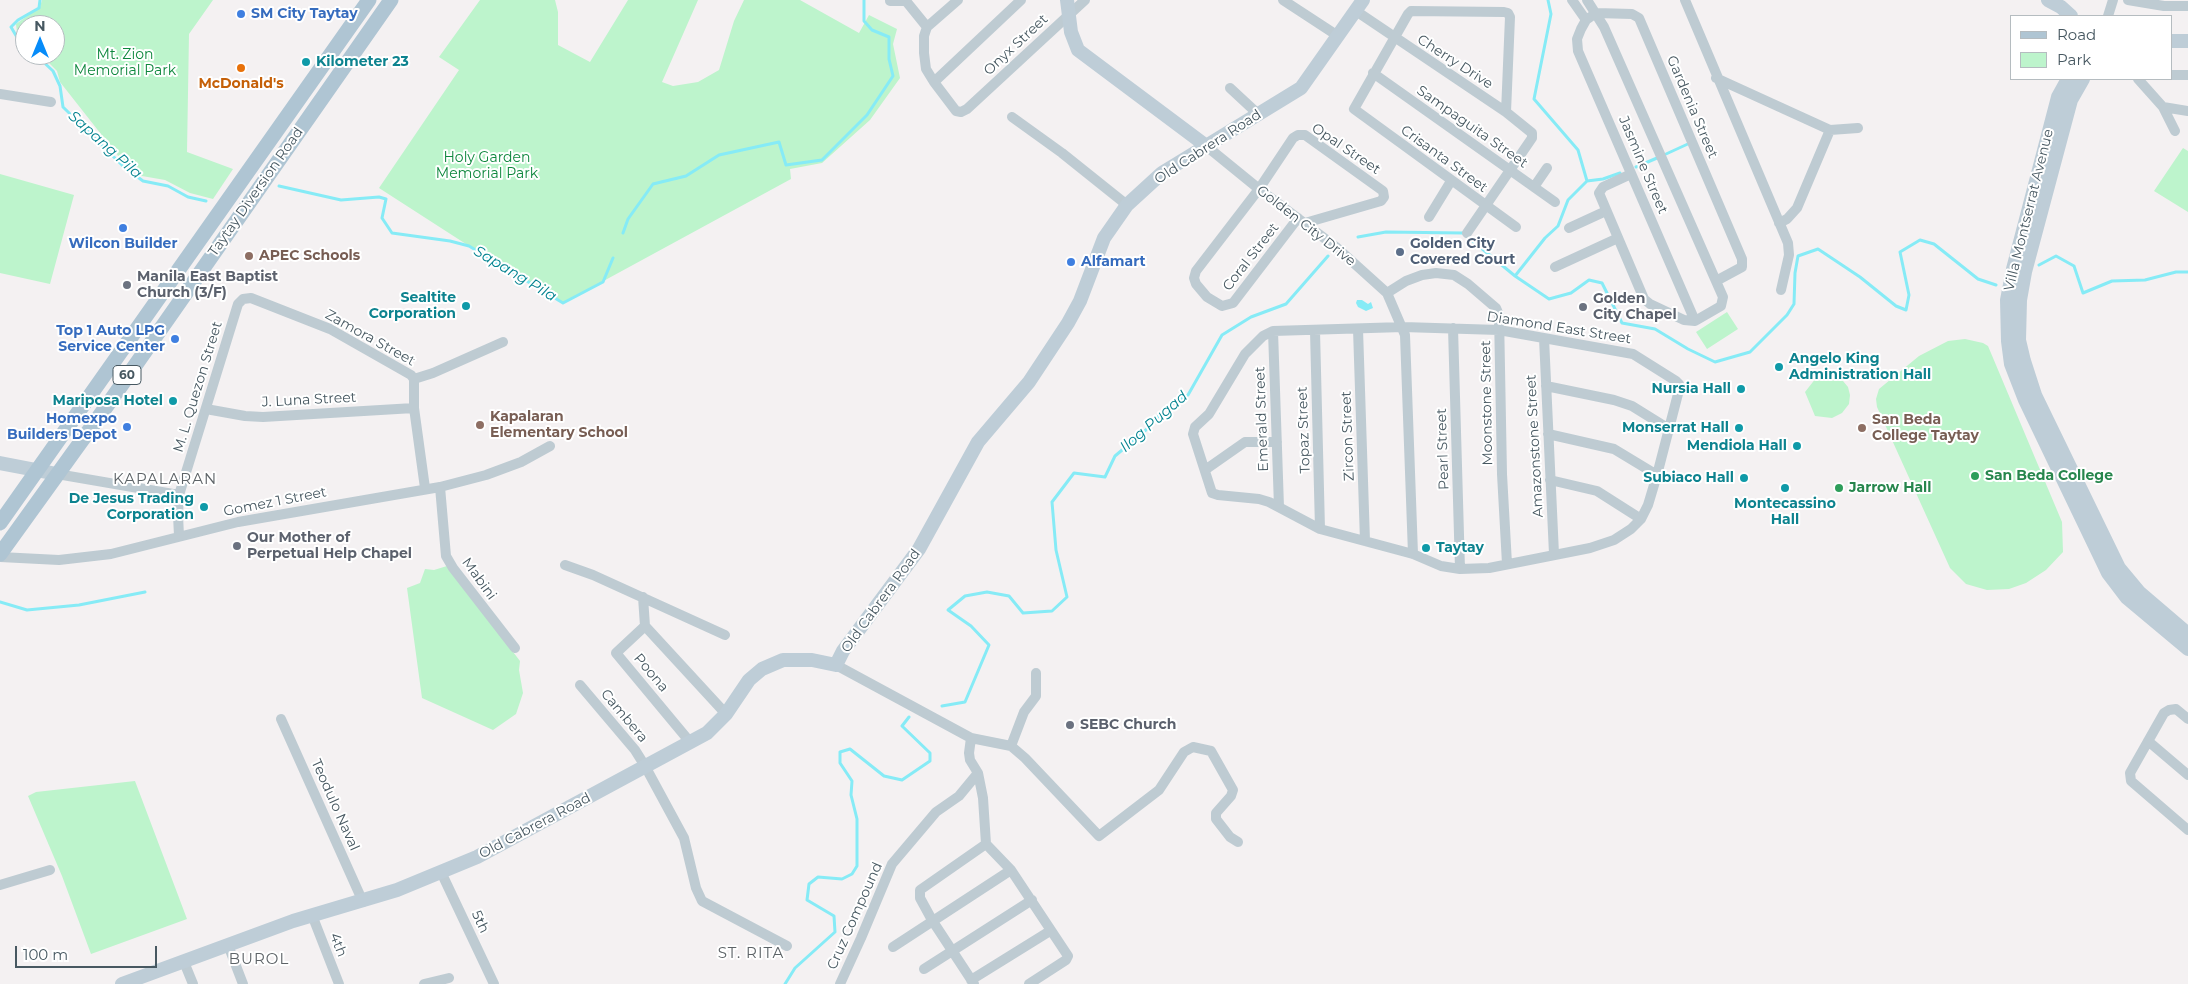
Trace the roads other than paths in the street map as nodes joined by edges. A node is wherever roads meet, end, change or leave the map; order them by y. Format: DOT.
graph roads {
  1 [pos="368,0"];
  2 [pos="391,0"];
  3 [pos="958,0"];
  4 [pos="1021,0"];
  5 [pos="1067,0"];
  6 [pos="1085,0"];
  7 [pos="1283,0"];
  8 [pos="1572,0"];
  9 [pos="1587,0"];
  10 [pos="1685,0"];
  11 [pos="2048,0"];
  12 [pos="2113,0"];
  13 [pos="2128,0"];
  14 [pos="890,1"];
  15 [pos="1360,6"];
  16 [pos="2188,6"];
  17 [pos="2164,11"];
  18 [pos="1596,13"];
  19 [pos="1068,15"];
  20 [pos="2070,15"];
  21 [pos="2108,15"];
  22 [pos="1586,20"];
  23 [pos="927,27"];
  24 [pos="1338,36"];
  25 [pos="1394,38"];
  26 [pos="2173,41"];
  27 [pos="2188,41"];
  28 [pos="1373,74"];
  29 [pos="2173,75"];
  30 [pos="2188,75"];
  31 [pos="1716,78"];
  32 [pos="2067,80"];
  33 [pos="2083,80"];
  34 [pos="2139,80"];
  35 [pos="934,82"];
  36 [pos="1230,88"];
  37 [pos="0,94"];
  38 [pos="51,102"];
  39 [pos="2163,107"];
  40 [pos="1506,112"];
  41 [pos="2188,112"];
  42 [pos="1258,114"];
  43 [pos="1012,117"];
  44 [pos="1858,128"];
  45 [pos="1830,130"];
  46 [pos="2175,131"];
  47 [pos="1205,145"];
  48 [pos="1547,168"];
  49 [pos="1509,170"];
  50 [pos="1631,174"];
  51 [pos="1451,181"];
  52 [pos="1534,187"];
  53 [pos="1259,189"];
  54 [pos="1555,202"];
  55 [pos="1127,205"];
  56 [pos="1485,205"];
  57 [pos="1606,211"];
  58 [pos="218,214"];
  59 [pos="1429,217"];
  60 [pos="1301,221"];
  61 [pos="1779,223"];
  62 [pos="233,225"];
  63 [pos="1516,227"];
  64 [pos="1569,228"];
  65 [pos="1467,233"];
  66 [pos="1618,238"];
  67 [pos="1555,267"];
  68 [pos="1716,281"];
  69 [pos="1781,290"];
  70 [pos="1387,293"];
  71 [pos="238,304"];
  72 [pos="1695,321"];
  73 [pos="1403,327"];
  74 [pos="1453,328"];
  75 [pos="1358,329"];
  76 [pos="1500,330"];
  77 [pos="1273,331"];
  78 [pos="1315,331"];
  79 [pos="1544,338"];
  80 [pos="503,342"];
  81 [pos="414,379"];
  82 [pos="1546,386"];
  83 [pos="414,408"];
  84 [pos="206,410"];
  85 [pos="1669,429"];
  86 [pos="1548,434"];
  87 [pos="1276,442"];
  88 [pos="550,446"];
  89 [pos="0,463"];
  90 [pos="1205,470"];
  91 [pos="36,471"];
  92 [pos="57,474"];
  93 [pos="1657,475"];
  94 [pos="1550,480"];
  95 [pos="440,487"];
  96 [pos="425,488"];
  97 [pos="179,495"];
  98 [pos="1279,507"];
  99 [pos="1641,519"];
  100 [pos="0,524"];
  101 [pos="1320,529"];
  102 [pos="179,536"];
  103 [pos="1365,541"];
  104 [pos="1413,554"];
  105 [pos="1554,554"];
  106 [pos="0,556"];
  107 [pos="2108,560"];
  108 [pos="1507,564"];
  109 [pos="564,565"];
  110 [pos="1460,569"];
  111 [pos="643,597"];
  112 [pos="645,626"];
  113 [pos="2188,634"];
  114 [pos="725,635"];
  115 [pos="515,648"];
  116 [pos="2188,649"];
  117 [pos="836,665"];
  118 [pos="1036,673"];
  119 [pos="580,685"];
  120 [pos="726,714"];
  121 [pos="281,719"];
  122 [pos="2188,719"];
  123 [pos="971,738"];
  124 [pos="2148,741"];
  125 [pos="690,742"];
  126 [pos="1011,746"];
  127 [pos="645,766"];
  128 [pos="978,773"];
  129 [pos="2188,775"];
  130 [pos="2188,830"];
  131 [pos="1238,842"];
  132 [pos="986,844"];
  133 [pos="50,870"];
  134 [pos="1011,870"];
  135 [pos="441,872"];
  136 [pos="0,885"];
  137 [pos="1032,900"];
  138 [pos="363,902"];
  139 [pos="312,915"];
  140 [pos="932,920"];
  141 [pos="1050,930"];
  142 [pos="228,945"];
  143 [pos="787,946"];
  144 [pos="893,947"];
  145 [pos="952,951"];
  146 [pos="184,962"];
  147 [pos="924,969"];
  148 [pos="449,978"];
  149 [pos="141,981"];
  150 [pos="972,982"];
  151 [pos="122,984"];
  152 [pos="193,984"];
  153 [pos="243,984"];
  154 [pos="339,984"];
  155 [pos="424,984"];
  156 [pos="494,984"];
  157 [pos="840,984"];
  158 [pos="1028,984"];
  1 -- 58 [label="main road, Taytay Diversion Road / 60"];
  2 -- 62 [label="main road, Taytay Diversion Road / 60"];
  3 -- 23 [label="street"];
  4 -- 35 [label="street"];
  5 -- 19 [label="street, Golden City Drive"];
  6 -- 19 [label="street, Onyx Street"];
  7 -- 24 [label="street"];
  8 -- 22 [label="street"];
  9 -- 18 [label="street"];
  10 -- 31 [label="street"];
  11 -- 20 [label="street"];
  12 -- 21 [label="street"];
  13 -- 17 [label="street"];
  14 -- 23 [label="street"];
  15 -- 24 [label="street, Old Cabrera Road"];
  15 -- 25 [label="street, Cherry Drive"];
  16 -- 17 [label="street"];
  18 -- 22 [label="street"];
  18 -- 68 [label="street"];
  18 -- 68 [label="street, Gardenia Street"];
  19 -- 35 [label="street, Onyx Street"];
  19 -- 47 [label="street, Golden City Drive"];
  22 -- 50 [label="street, Jasmine Street"];
  23 -- 35 [label="street"];
  24 -- 42 [label="street, Old Cabrera Road"];
  25 -- 28 [label="street"];
  25 -- 40 [label="street, Cherry Drive"];
  25 -- 40 [label="street"];
  26 -- 27 [label="street"];
  28 -- 49 [label="street, Sampaguita Street"];
  28 -- 51 [label="street, Crisanta Street"];
  29 -- 30 [label="street"];
  31 -- 45 [label="street"];
  31 -- 61 [label="street"];
  32 -- 107 [label="street, Villa Montserrat Avenue"];
  33 -- 107 [label="street, Villa Montserrat Avenue"];
  34 -- 39 [label="street"];
  36 -- 42 [label="street"];
  37 -- 38 [label="street"];
  39 -- 41 [label="street"];
  39 -- 46 [label="street"];
  40 -- 49 [label="street, Cherry Drive"];
  42 -- 47 [label="street, Old Cabrera Road"];
  43 -- 55 [label="street"];
  44 -- 45 [label="street"];
  45 -- 61 [label="street"];
  47 -- 53 [label="street, Golden City Drive"];
  47 -- 55 [label="street, Old Cabrera Road"];
  48 -- 52 [label="street"];
  49 -- 52 [label="street, Sampaguita Street"];
  49 -- 56 [label="street"];
  50 -- 57 [label="street"];
  50 -- 72 [label="street, Jasmine Street"];
  51 -- 56 [label="street, Crisanta Street"];
  51 -- 59 [label="street"];
  52 -- 54 [label="street, Sampaguita Street"];
  53 -- 60 [label="street, Golden City Drive"];
  53 -- 60 [label="street, Opal Street"];
  53 -- 60 [label="street, Coral Street"];
  55 -- 117 [label="street, Old Cabrera Road"];
  56 -- 63 [label="street, Crisanta Street"];
  56 -- 65 [label="street"];
  57 -- 64 [label="street"];
  57 -- 66 [label="street"];
  58 -- 62 [label="main road"];
  58 -- 91 [label="main road, Taytay Diversion Road / 60"];
  60 -- 70 [label="street, Golden City Drive"];
  61 -- 69 [label="street"];
  62 -- 92 [label="main road, Taytay Diversion Road / 60"];
  66 -- 67 [label="street"];
  66 -- 72 [label="street"];
  68 -- 72 [label="street"];
  70 -- 73 [label="street, Golden City Drive"];
  70 -- 76 [label="street, Moonstone Street"];
  71 -- 81 [label="street, Zamora Street"];
  71 -- 84 [label="street, M. L. Quezon Street"];
  73 -- 74 [label="street, Diamond East Street"];
  73 -- 75 [label="street, Diamond East Street"];
  73 -- 104 [label="street, Golden City Drive"];
  74 -- 76 [label="street, Diamond East Street"];
  74 -- 110 [label="street, Pearl Street"];
  75 -- 78 [label="street, Diamond East Street"];
  75 -- 103 [label="street, Zircon Street"];
  76 -- 79 [label="street, Diamond East Street"];
  76 -- 108 [label="street, Moonstone Street"];
  77 -- 78 [label="street, Diamond East Street"];
  77 -- 87 [label="street, Emerald Street"];
  77 -- 90 [label="street"];
  78 -- 101 [label="street, Topaz Street"];
  79 -- 82 [label="street, Amazonstone Street"];
  79 -- 85 [label="street, Diamond East Street"];
  80 -- 81 [label="street"];
  81 -- 83 [label="street, Zamora Street"];
  82 -- 85 [label="street"];
  82 -- 86 [label="street, Amazonstone Street"];
  83 -- 84 [label="street, J. Luna Street"];
  83 -- 96 [label="street, Zamora Street"];
  84 -- 97 [label="street, M. L. Quezon Street"];
  85 -- 93 [label="street, Diamond East Street"];
  86 -- 93 [label="street"];
  86 -- 94 [label="street, Amazonstone Street"];
  87 -- 90 [label="street"];
  87 -- 98 [label="street, Emerald Street"];
  88 -- 95 [label="street, Gomez 1 Street"];
  89 -- 91 [label="street"];
  90 -- 98 [label="street, Diamond East Street"];
  91 -- 92 [label="street"];
  91 -- 100 [label="main road, Taytay Diversion Road / 60"];
  92 -- 97 [label="street"];
  92 -- 106 [label="main road, Taytay Diversion Road / 60"];
  93 -- 99 [label="street, Diamond East Street"];
  94 -- 99 [label="street"];
  94 -- 105 [label="street, Amazonstone Street"];
  95 -- 96 [label="street, Gomez 1 Street"];
  95 -- 115 [label="street, Mabini"];
  96 -- 102 [label="street, Gomez 1 Street"];
  97 -- 102 [label="street, M. L. Quezon Street"];
  98 -- 101 [label="street, Diamond East Street"];
  99 -- 105 [label="street, Diamond East Street"];
  101 -- 103 [label="street, Diamond East Street"];
  102 -- 106 [label="street, Gomez 1 Street"];
  103 -- 104 [label="street, Diamond East Street"];
  104 -- 110 [label="street, Diamond East Street"];
  105 -- 108 [label="street, Diamond East Street"];
  107 -- 113 [label="street, Villa Montserrat Avenue"];
  107 -- 116 [label="street, Villa Montserrat Avenue"];
  108 -- 110 [label="street, Diamond East Street"];
  109 -- 111 [label="street"];
  111 -- 112 [label="street"];
  111 -- 114 [label="street"];
  112 -- 120 [label="street"];
  112 -- 125 [label="street, Poona"];
  117 -- 120 [label="street, Old Cabrera Road"];
  117 -- 123 [label="street"];
  118 -- 126 [label="street"];
  119 -- 127 [label="street, Cambera"];
  120 -- 125 [label="street, Old Cabrera Road"];
  121 -- 138 [label="street, Teodulo Naval"];
  122 -- 124 [label="street"];
  123 -- 126 [label="street"];
  123 -- 128 [label="street"];
  124 -- 129 [label="street"];
  124 -- 130 [label="street"];
  125 -- 127 [label="street, Old Cabrera Road"];
  126 -- 131 [label="street"];
  127 -- 135 [label="street, Old Cabrera Road"];
  127 -- 143 [label="street, Cambera"];
  128 -- 132 [label="street"];
  128 -- 157 [label="street, Cruz Compound"];
  132 -- 134 [label="street"];
  132 -- 140 [label="street"];
  133 -- 136 [label="street"];
  134 -- 137 [label="street"];
  134 -- 140 [label="street"];
  135 -- 138 [label="street, Old Cabrera Road"];
  135 -- 156 [label="street, 5th"];
  137 -- 141 [label="street"];
  137 -- 145 [label="street"];
  138 -- 139 [label="street, Old Cabrera Road"];
  139 -- 142 [label="street, Old Cabrera Road"];
  139 -- 154 [label="street, 4th"];
  140 -- 144 [label="street"];
  140 -- 145 [label="street"];
  141 -- 150 [label="street"];
  141 -- 158 [label="street"];
  142 -- 146 [label="street, Old Cabrera Road"];
  142 -- 153 [label="street"];
  145 -- 147 [label="street"];
  145 -- 150 [label="street"];
  146 -- 149 [label="street, Old Cabrera Road"];
  146 -- 152 [label="street"];
  148 -- 155 [label="street"];
  149 -- 151 [label="street, Old Cabrera Road"];
}
